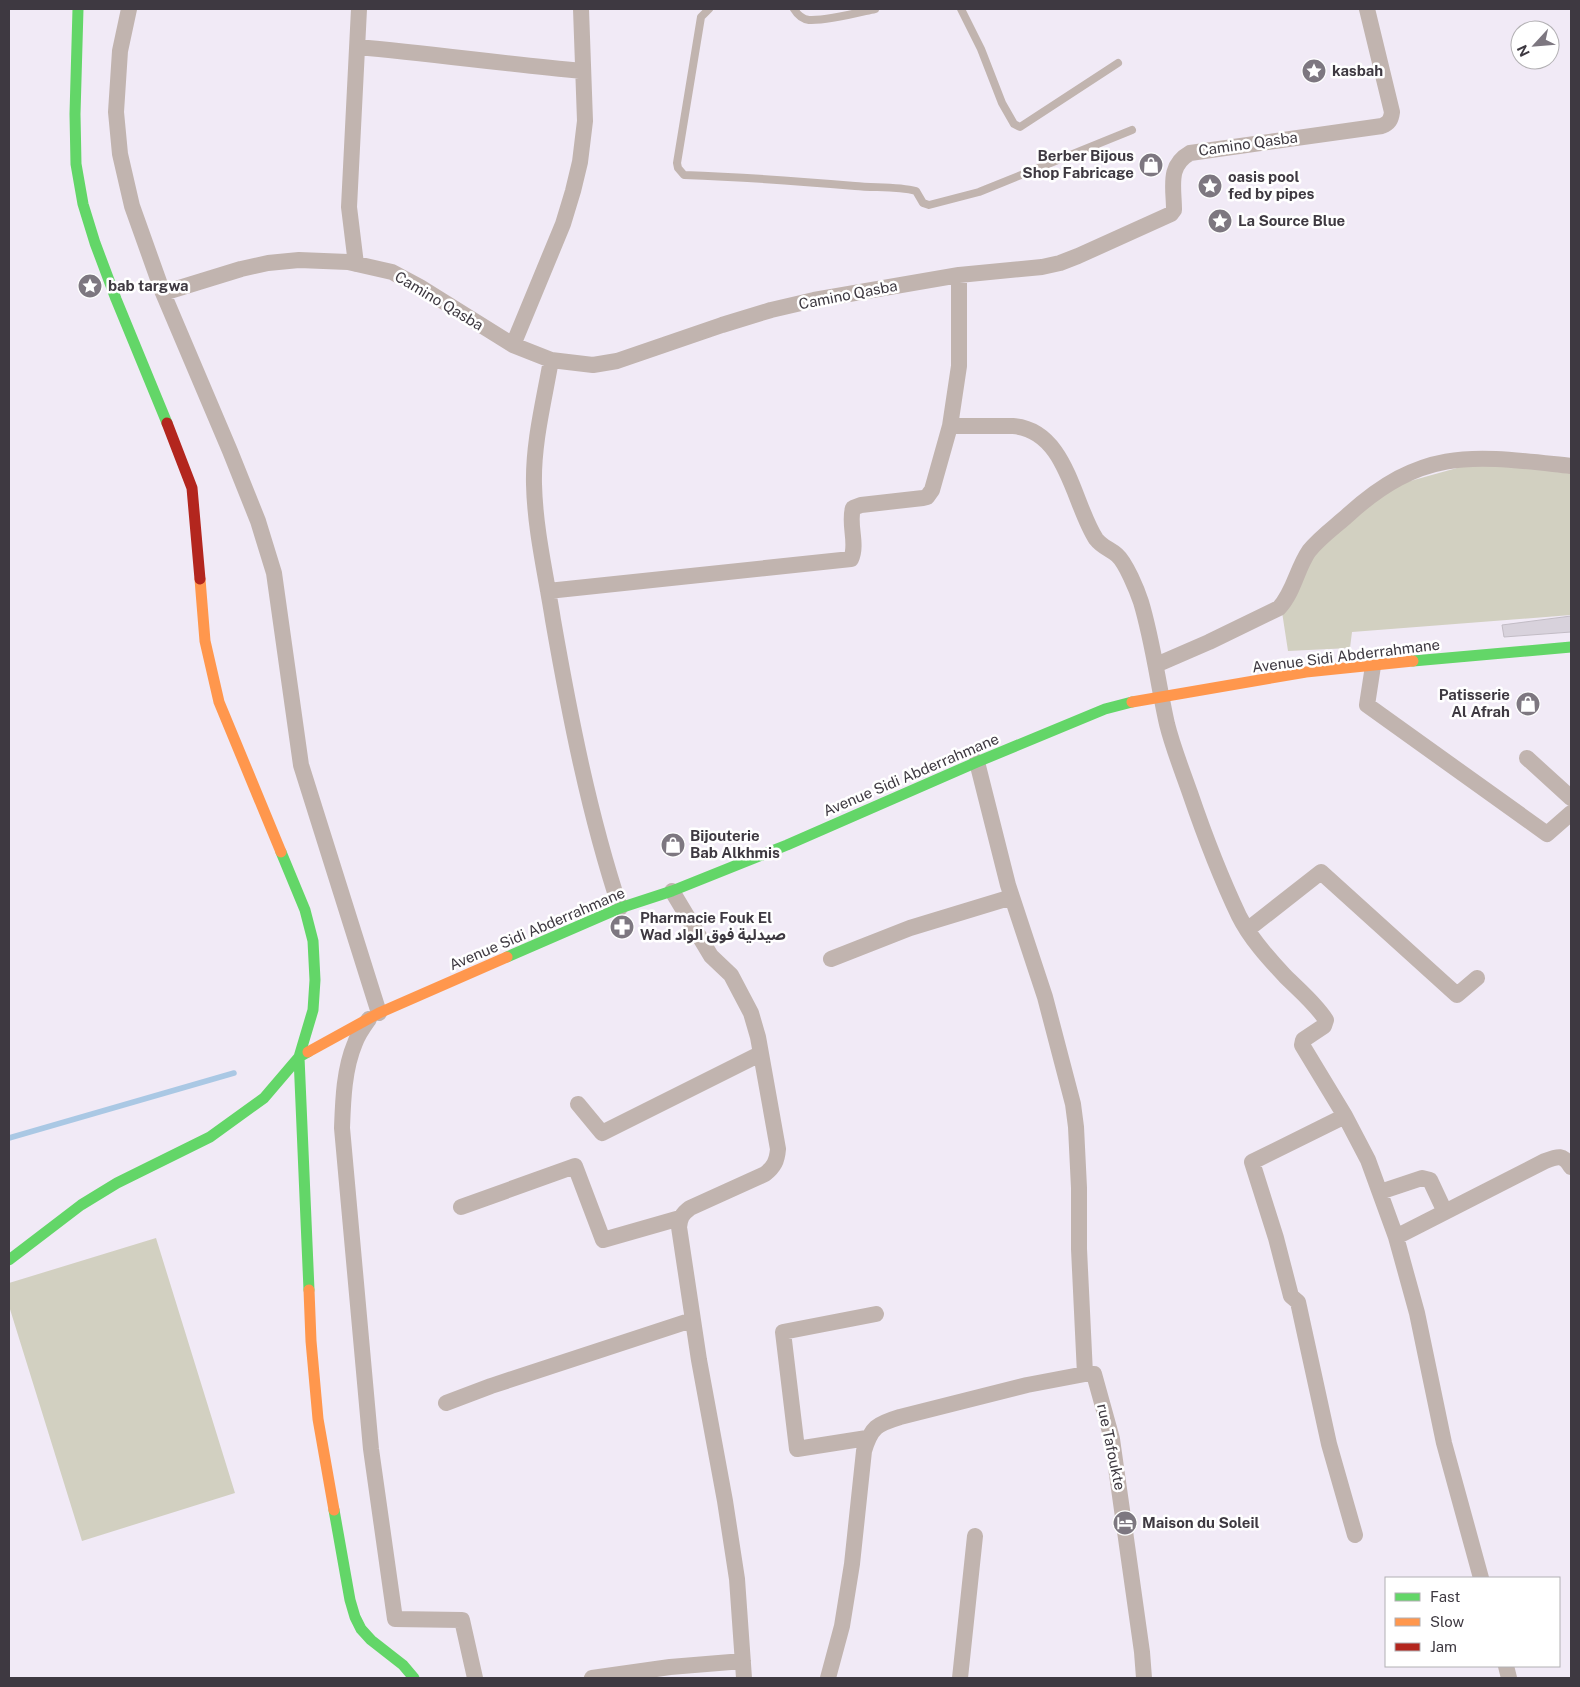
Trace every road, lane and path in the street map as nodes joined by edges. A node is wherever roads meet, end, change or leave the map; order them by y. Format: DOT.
graph roads {
  1 [pos="78,9"];
  2 [pos="128,9"];
  3 [pos="359,9"];
  4 [pos="581,9"];
  5 [pos="709,9"];
  6 [pos="794,9"];
  7 [pos="874,9"];
  8 [pos="961,9"];
  9 [pos="1367,9"];
  10 [pos="358,47"];
  11 [pos="1118,63"];
  12 [pos="582,71"];
  13 [pos="1132,130"];
  14 [pos="356,264"];
  15 [pos="959,275"];
  16 [pos="163,293"];
  17 [pos="513,345"];
  18 [pos="551,360"];
  19 [pos="950,426"];
  20 [pos="1571,466"];
  21 [pos="548,591"];
  22 [pos="1571,647"];
  23 [pos="1156,665"];
  24 [pos="1373,666"];
  25 [pos="1162,698"];
  26 [pos="1527,758"];
  27 [pos="977,762"];
  28 [pos="1571,798"];
  29 [pos="1571,813"];
  30 [pos="672,891"];
  31 [pos="1012,897"];
  32 [pos="620,908"];
  33 [pos="1247,930"];
  34 [pos="831,958"];
  35 [pos="1477,978"];
  36 [pos="374,1015"];
  37 [pos="760,1054"];
  38 [pos="299,1057"];
  39 [pos="578,1104"];
  40 [pos="1345,1116"];
  41 [pos="1571,1167"];
  42 [pos="1380,1192"];
  43 [pos="461,1207"];
  44 [pos="1445,1212"];
  45 [pos="680,1218"];
  46 [pos="1396,1237"];
  47 [pos="9,1260"];
  48 [pos="876,1314"];
  49 [pos="692,1320"];
  50 [pos="1085,1374"];
  51 [pos="446,1403"];
  52 [pos="867,1438"];
  53 [pos="1355,1535"];
  54 [pos="975,1536"];
  55 [pos="1481,1577"];
  56 [pos="743,1661"];
  57 [pos="414,1678"];
  58 [pos="475,1678"];
  59 [pos="592,1678"];
  60 [pos="744,1678"];
  61 [pos="828,1678"];
  62 [pos="960,1678"];
  63 [pos="1144,1678"];
  1 -- 38 [label="street"];
  2 -- 16 [label="street"];
  3 -- 10 [label="street"];
  4 -- 12 [label="street"];
  5 -- 13 [label="lane"];
  6 -- 7 [label="lane"];
  8 -- 11 [label="lane"];
  9 -- 15 [label="street, Camino Qasba"];
  10 -- 12 [label="street"];
  10 -- 14 [label="street"];
  12 -- 17 [label="street"];
  14 -- 16 [label="street, Camino Qasba"];
  14 -- 17 [label="street, Camino Qasba"];
  15 -- 18 [label="street, Camino Qasba"];
  15 -- 19 [label="street"];
  16 -- 36 [label="street"];
  17 -- 18 [label="street, Camino Qasba"];
  18 -- 21 [label="street"];
  19 -- 21 [label="street"];
  19 -- 23 [label="street"];
  20 -- 23 [label="street"];
  21 -- 32 [label="street"];
  22 -- 24 [label="street, Avenue Sidi Abderrahmane"];
  23 -- 25 [label="street"];
  24 -- 25 [label="street, Avenue Sidi Abderrahmane"];
  24 -- 29 [label="street"];
  25 -- 27 [label="street, Avenue Sidi Abderrahmane"];
  25 -- 33 [label="street"];
  26 -- 28 [label="street"];
  27 -- 30 [label="street, Avenue Sidi Abderrahmane"];
  27 -- 31 [label="street"];
  30 -- 32 [label="street, Avenue Sidi Abderrahmane"];
  30 -- 37 [label="street"];
  31 -- 34 [label="street"];
  31 -- 50 [label="street"];
  32 -- 36 [label="street, Avenue Sidi Abderrahmane"];
  33 -- 35 [label="street"];
  33 -- 40 [label="street"];
  36 -- 38 [label="street, Avenue Sidi Abderrahmane"];
  36 -- 58 [label="street"];
  37 -- 39 [label="street"];
  37 -- 45 [label="street"];
  38 -- 47 [label="street"];
  38 -- 57 [label="street"];
  40 -- 42 [label="street"];
  40 -- 53 [label="street"];
  41 -- 44 [label="street"];
  42 -- 44 [label="street"];
  42 -- 46 [label="street"];
  43 -- 45 [label="street"];
  44 -- 46 [label="street"];
  45 -- 49 [label="street"];
  46 -- 55 [label="street"];
  48 -- 52 [label="street"];
  49 -- 51 [label="street"];
  49 -- 56 [label="street"];
  50 -- 52 [label="street"];
  50 -- 63 [label="street, rue Tafoukte"];
  52 -- 61 [label="street"];
  54 -- 62 [label="street"];
  56 -- 59 [label="street"];
  56 -- 60 [label="street"];
}
